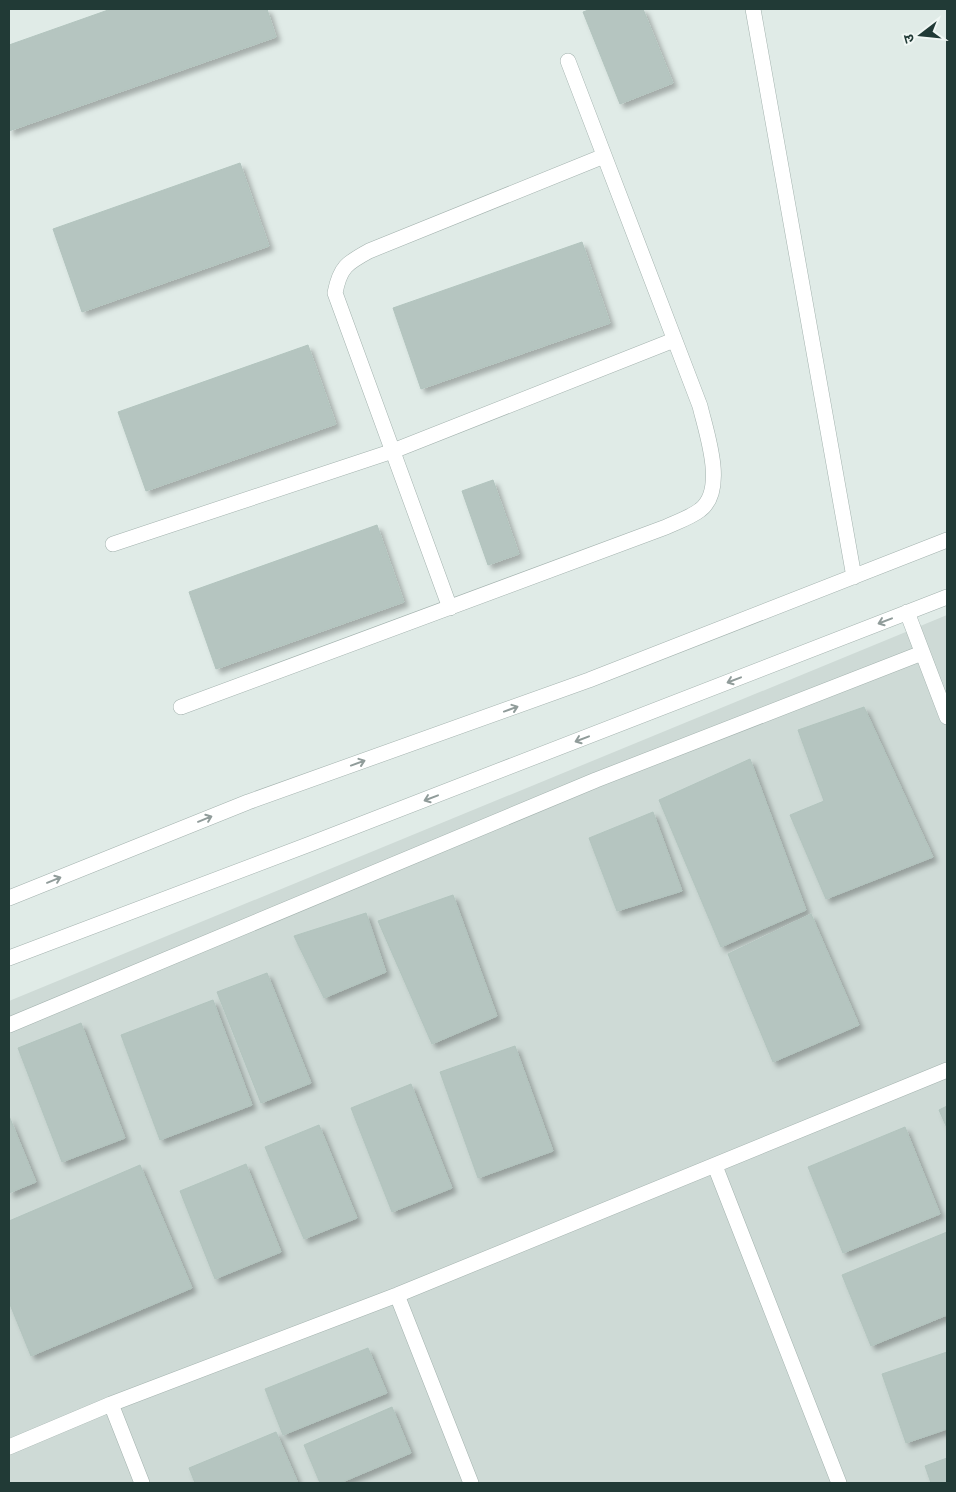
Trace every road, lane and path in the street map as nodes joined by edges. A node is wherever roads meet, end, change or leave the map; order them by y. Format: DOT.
graph roads {
  1 [pos="754,9"];
  2 [pos="568,62"];
  3 [pos="604,156"];
  4 [pos="674,340"];
  5 [pos="393,451"];
  6 [pos="947,540"];
  7 [pos="113,544"];
  8 [pos="854,577"];
  9 [pos="947,597"];
  10 [pos="450,608"];
  11 [pos="907,612"];
  12 [pos="922,653"];
  13 [pos="181,707"];
  14 [pos="947,717"];
  15 [pos="9,898"];
  16 [pos="9,958"];
  17 [pos="9,1025"];
  18 [pos="947,1070"];
  19 [pos="715,1166"];
  20 [pos="397,1295"];
  21 [pos="111,1404"];
  22 [pos="9,1447"];
  23 [pos="142,1483"];
  24 [pos="471,1483"];
  25 [pos="839,1483"];
  1 -- 8 [label="street"];
  2 -- 3 [label="street"];
  3 -- 4 [label="street"];
  3 -- 5 [label="street"];
  4 -- 5 [label="street"];
  4 -- 10 [label="street"];
  5 -- 7 [label="street"];
  5 -- 10 [label="street"];
  6 -- 8 [label="street"];
  15 -- 8 [label="street, one-way"];
  9 -- 11 [label="street"];
  10 -- 13 [label="street"];
  11 -- 12 [label="street"];
  11 -- 16 [label="street, one-way"];
  12 -- 14 [label="street"];
  12 -- 17 [label="street"];
  18 -- 19 [label="street"];
  19 -- 20 [label="street"];
  19 -- 25 [label="street"];
  20 -- 21 [label="street"];
  20 -- 24 [label="street"];
  21 -- 22 [label="street"];
  21 -- 23 [label="street"];
}
